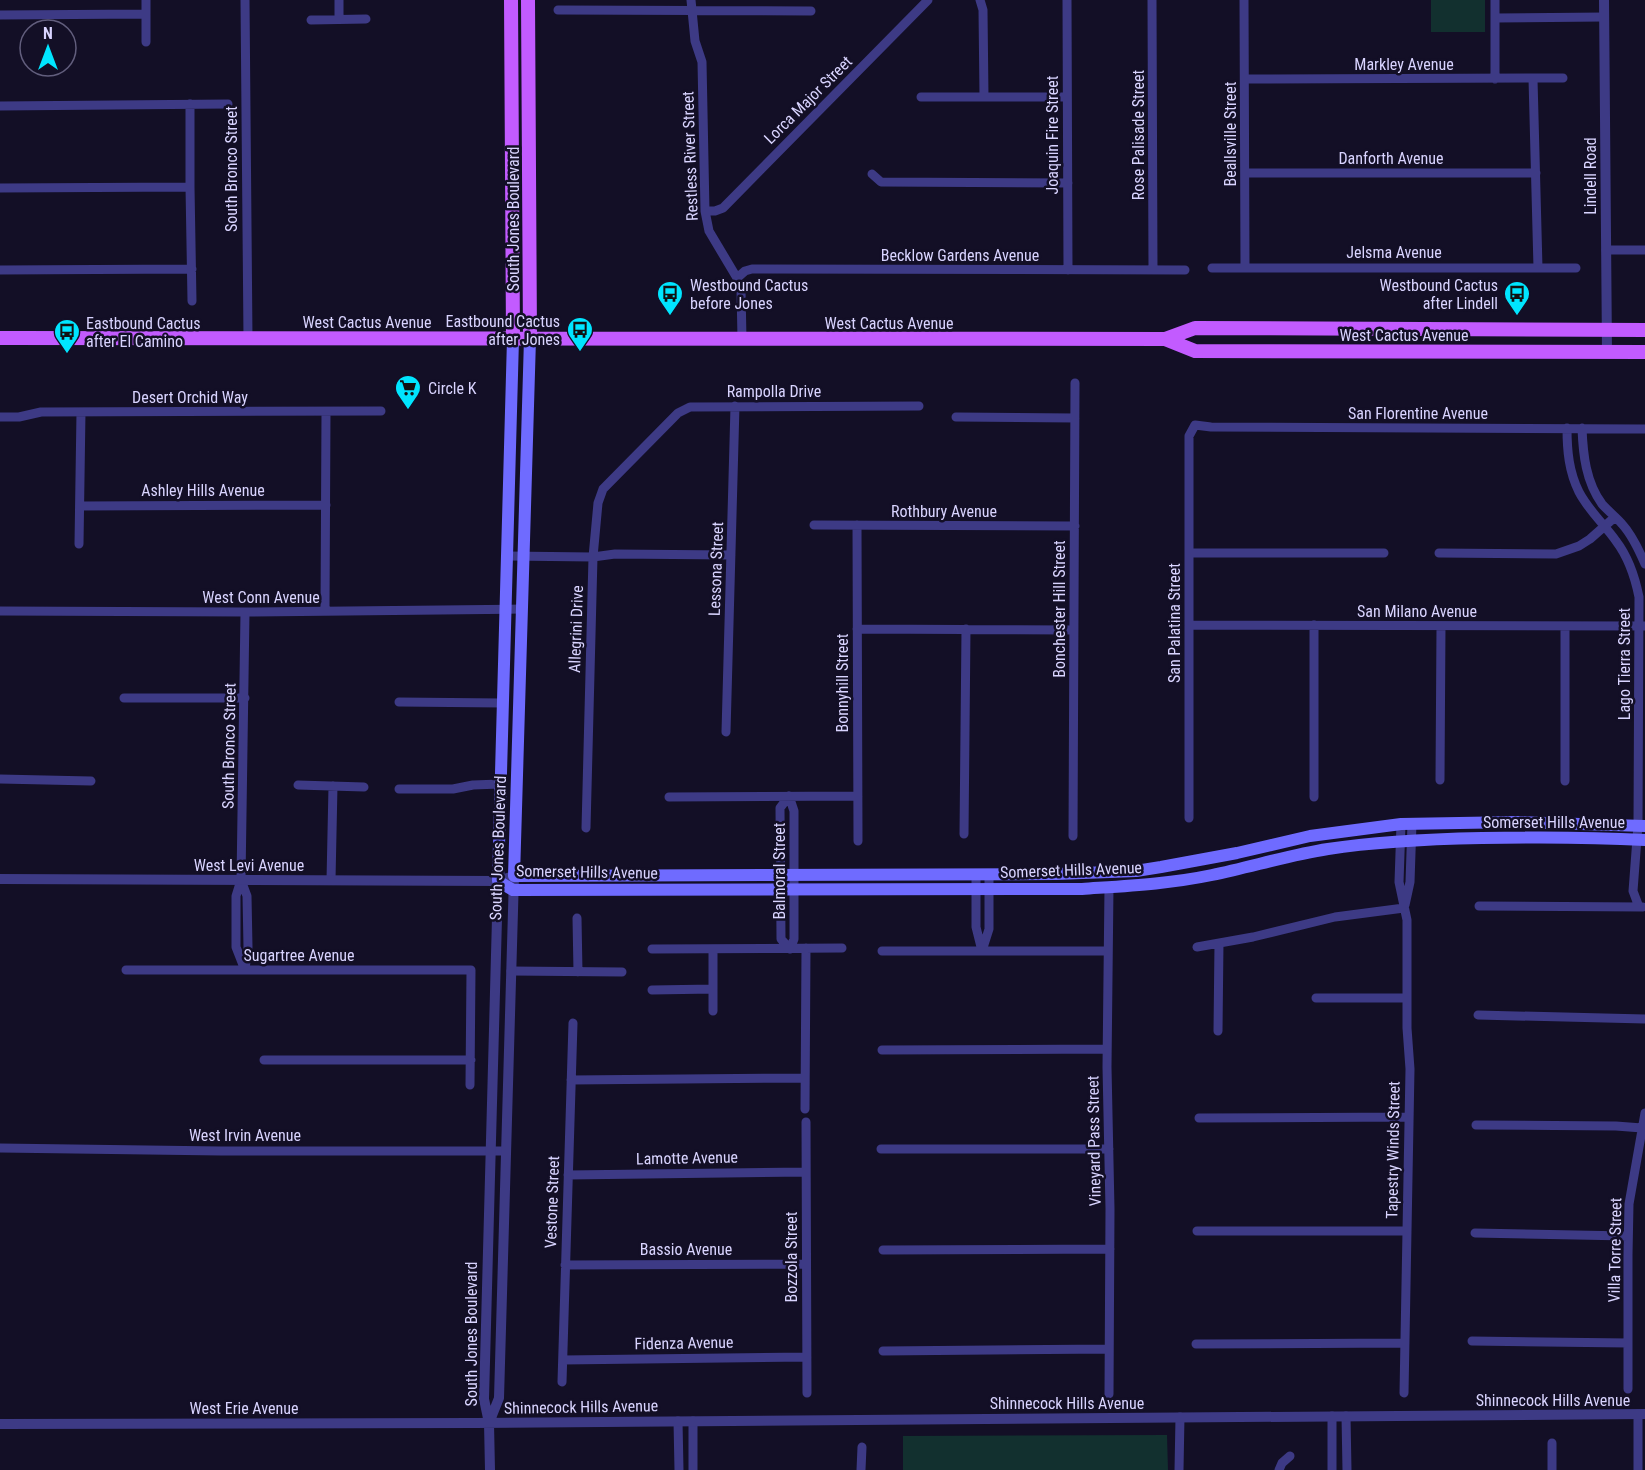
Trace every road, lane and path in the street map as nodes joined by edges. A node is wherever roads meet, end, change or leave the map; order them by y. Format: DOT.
graph roads {
  1 [pos="146,0"];
  2 [pos="245,0"];
  3 [pos="339,0"];
  4 [pos="511,0"];
  5 [pos="528,0"];
  6 [pos="691,0"];
  7 [pos="792,0"];
  8 [pos="928,0"];
  9 [pos="980,0"];
  10 [pos="1067,0"];
  11 [pos="1152,0"];
  12 [pos="1244,0"];
  13 [pos="1495,0"];
  14 [pos="1604,0"];
  15 [pos="595,5"];
  16 [pos="558,10"];
  17 [pos="691,10"];
  18 [pos="792,10"];
  19 [pos="811,11"];
  20 [pos="146,14"];
  21 [pos="0,15"];
  22 [pos="1604,17"];
  23 [pos="1496,18"];
  24 [pos="339,19"];
  25 [pos="366,19"];
  26 [pos="311,20"];
  27 [pos="146,42"];
  28 [pos="1563,78"];
  29 [pos="1245,79"];
  30 [pos="1495,79"];
  31 [pos="1533,79"];
  32 [pos="921,97"];
  33 [pos="984,97"];
  34 [pos="1067,98"];
  35 [pos="190,104"];
  36 [pos="228,104"];
  37 [pos="0,106"];
  38 [pos="1245,173"];
  39 [pos="1536,173"];
  40 [pos="872,174"];
  41 [pos="1068,183"];
  42 [pos="190,187"];
  43 [pos="0,188"];
  44 [pos="705,212"];
  45 [pos="1606,250"];
  46 [pos="1645,250"];
  47 [pos="1212,268"];
  48 [pos="1245,268"];
  49 [pos="1538,268"];
  50 [pos="1576,268"];
  51 [pos="0,270"];
  52 [pos="192,270"];
  53 [pos="1068,270"];
  54 [pos="1153,270"];
  55 [pos="1185,270"];
  56 [pos="736,278"];
  57 [pos="192,301"];
  58 [pos="1607,330"];
  59 [pos="1645,330"];
  60 [pos="0,338"];
  61 [pos="248,339"];
  62 [pos="513,339"];
  63 [pos="530,339"];
  64 [pos="742,339"];
  65 [pos="1165,339"];
  66 [pos="1607,352"];
  67 [pos="1645,352"];
  68 [pos="1075,383"];
  69 [pos="735,406"];
  70 [pos="919,406"];
  71 [pos="381,411"];
  72 [pos="81,412"];
  73 [pos="326,412"];
  74 [pos="0,417"];
  75 [pos="956,417"];
  76 [pos="1075,418"];
  77 [pos="1192,428"];
  78 [pos="1567,428"];
  79 [pos="1582,428"];
  80 [pos="1645,429"];
  81 [pos="644,447"];
  82 [pos="326,505"];
  83 [pos="80,506"];
  84 [pos="1615,517"];
  85 [pos="814,525"];
  86 [pos="857,525"];
  87 [pos="1075,526"];
  88 [pos="1605,527"];
  89 [pos="79,544"];
  90 [pos="1190,553"];
  91 [pos="1384,553"];
  92 [pos="1439,553"];
  93 [pos="731,555"];
  94 [pos="506,556"];
  95 [pos="523,556"];
  96 [pos="593,557"];
  97 [pos="1644,558"];
  98 [pos="1628,562"];
  99 [pos="505,609"];
  100 [pos="522,609"];
  101 [pos="0,611"];
  102 [pos="325,611"];
  103 [pos="245,612"];
  104 [pos="1190,625"];
  105 [pos="1314,626"];
  106 [pos="1441,626"];
  107 [pos="1565,626"];
  108 [pos="1642,626"];
  109 [pos="857,629"];
  110 [pos="966,630"];
  111 [pos="1074,630"];
  112 [pos="124,698"];
  113 [pos="245,698"];
  114 [pos="399,702"];
  115 [pos="502,703"];
  116 [pos="726,732"];
  117 [pos="0,779"];
  118 [pos="1440,780"];
  119 [pos="91,781"];
  120 [pos="1565,781"];
  121 [pos="500,784"];
  122 [pos="298,785"];
  123 [pos="333,786"];
  124 [pos="364,787"];
  125 [pos="399,789"];
  126 [pos="789,796"];
  127 [pos="858,796"];
  128 [pos="669,797"];
  129 [pos="1314,797"];
  130 [pos="1189,818"];
  131 [pos="1407,824"];
  132 [pos="1642,826"];
  133 [pos="586,828"];
  134 [pos="964,834"];
  135 [pos="1073,836"];
  136 [pos="1406,840"];
  137 [pos="1641,840"];
  138 [pos="858,841"];
  139 [pos="976,874"];
  140 [pos="990,874"];
  141 [pos="787,875"];
  142 [pos="514,876"];
  143 [pos="0,879"];
  144 [pos="241,880"];
  145 [pos="331,880"];
  146 [pos="498,881"];
  147 [pos="1108,887"];
  148 [pos="513,890"];
  149 [pos="787,890"];
  150 [pos="976,890"];
  151 [pos="989,890"];
  152 [pos="1645,896"];
  153 [pos="1479,906"];
  154 [pos="1642,907"];
  155 [pos="1404,908"];
  156 [pos="577,918"];
  157 [pos="1220,943"];
  158 [pos="1197,947"];
  159 [pos="806,948"];
  160 [pos="842,948"];
  161 [pos="652,949"];
  162 [pos="713,949"];
  163 [pos="790,949"];
  164 [pos="882,951"];
  165 [pos="982,951"];
  166 [pos="1107,951"];
  167 [pos="126,970"];
  168 [pos="245,970"];
  169 [pos="511,971"];
  170 [pos="578,972"];
  171 [pos="622,972"];
  172 [pos="713,989"];
  173 [pos="652,990"];
  174 [pos="1316,998"];
  175 [pos="1406,998"];
  176 [pos="713,1011"];
  177 [pos="1478,1015"];
  178 [pos="1645,1019"];
  179 [pos="573,1023"];
  180 [pos="1218,1031"];
  181 [pos="1107,1049"];
  182 [pos="882,1050"];
  183 [pos="264,1060"];
  184 [pos="471,1060"];
  185 [pos="806,1078"];
  186 [pos="571,1080"];
  187 [pos="470,1085"];
  188 [pos="805,1109"];
  189 [pos="1645,1113"];
  190 [pos="1408,1117"];
  191 [pos="1199,1118"];
  192 [pos="806,1122"];
  193 [pos="1476,1125"];
  194 [pos="1642,1128"];
  195 [pos="0,1148"];
  196 [pos="881,1149"];
  197 [pos="1110,1149"];
  198 [pos="490,1151"];
  199 [pos="506,1151"];
  200 [pos="806,1172"];
  201 [pos="568,1175"];
  202 [pos="1197,1231"];
  203 [pos="1407,1231"];
  204 [pos="1475,1233"];
  205 [pos="1628,1236"];
  206 [pos="1110,1249"];
  207 [pos="883,1250"];
  208 [pos="806,1264"];
  209 [pos="565,1265"];
  210 [pos="1472,1341"];
  211 [pos="1405,1342"];
  212 [pos="1628,1343"];
  213 [pos="1197,1344"];
  214 [pos="1109,1349"];
  215 [pos="883,1351"];
  216 [pos="807,1357"];
  217 [pos="562,1360"];
  218 [pos="562,1382"];
  219 [pos="1628,1389"];
  220 [pos="807,1393"];
  221 [pos="1404,1393"];
  222 [pos="1109,1394"];
  223 [pos="1642,1414"];
  224 [pos="1332,1416"];
  225 [pos="1346,1416"];
  226 [pos="1180,1417"];
  227 [pos="678,1421"];
  228 [pos="693,1421"];
  229 [pos="489,1423"];
  230 [pos="0,1424"];
  231 [pos="1552,1443"];
  232 [pos="862,1447"];
  233 [pos="1290,1456"];
  234 [pos="490,1470"];
  235 [pos="678,1470"];
  236 [pos="693,1470"];
  237 [pos="861,1470"];
  238 [pos="1179,1470"];
  239 [pos="1279,1470"];
  240 [pos="1332,1470"];
  241 [pos="1347,1470"];
  242 [pos="1552,1470"];
  243 [pos="1638,1470"];
  1 -- 20 [label="street"];
  2 -- 61 [label="street, South Bronco Street"];
  3 -- 24 [label="street"];
  4 -- 62 [label="main road, South Jones Boulevard"];
  5 -- 63 [label="main road, South Jones Boulevard"];
  6 -- 17 [label="street, Restless River Street"];
  7 -- 18 [label="street"];
  8 -- 44 [label="street, Lorca Major Street"];
  9 -- 33 [label="street"];
  10 -- 34 [label="street, Joaquin Fire Street"];
  11 -- 54 [label="street, Rose Palisade Street"];
  12 -- 29 [label="street, Beallsville Street"];
  13 -- 23 [label="street"];
  14 -- 22 [label="street, Lindell Road"];
  15 -- 16 [label="street"];
  15 -- 17 [label="street"];
  17 -- 18 [label="street"];
  17 -- 44 [label="street, Restless River Street"];
  18 -- 19 [label="street"];
  20 -- 21 [label="street"];
  20 -- 27 [label="street"];
  22 -- 23 [label="street"];
  22 -- 45 [label="street, Lindell Road"];
  23 -- 30 [label="street"];
  24 -- 25 [label="street"];
  24 -- 26 [label="street"];
  28 -- 31 [label="street, Markley Avenue"];
  29 -- 30 [label="street, Markley Avenue"];
  29 -- 38 [label="street, Beallsville Street"];
  30 -- 31 [label="street, Markley Avenue"];
  31 -- 39 [label="street"];
  32 -- 33 [label="street"];
  33 -- 34 [label="street"];
  34 -- 41 [label="street, Joaquin Fire Street"];
  35 -- 36 [label="street"];
  35 -- 37 [label="street"];
  35 -- 42 [label="street"];
  38 -- 39 [label="street, Danforth Avenue"];
  38 -- 48 [label="street, Beallsville Street"];
  39 -- 49 [label="street"];
  40 -- 41 [label="street"];
  41 -- 53 [label="street, Joaquin Fire Street"];
  42 -- 43 [label="street"];
  42 -- 52 [label="street"];
  44 -- 56 [label="street, Restless River Street"];
  45 -- 46 [label="street"];
  45 -- 58 [label="street, Lindell Road"];
  47 -- 48 [label="street, Jelsma Avenue"];
  48 -- 49 [label="street, Jelsma Avenue"];
  49 -- 50 [label="street, Jelsma Avenue"];
  51 -- 52 [label="street"];
  52 -- 57 [label="street"];
  53 -- 54 [label="street, Becklow Gardens Avenue"];
  53 -- 56 [label="street, Becklow Gardens Avenue"];
  54 -- 55 [label="street, Becklow Gardens Avenue"];
  56 -- 64 [label="street, Restless River Street"];
  58 -- 59 [label="main road, West Cactus Avenue"];
  58 -- 65 [label="main road, West Cactus Avenue"];
  58 -- 66 [label="street, Lindell Road"];
  60 -- 61 [label="main road, West Cactus Avenue"];
  61 -- 62 [label="main road, West Cactus Avenue"];
  62 -- 63 [label="main road, West Cactus Avenue"];
  62 -- 94 [label="main road, South Jones Boulevard"];
  63 -- 64 [label="main road, West Cactus Avenue"];
  63 -- 95 [label="main road, South Jones Boulevard"];
  64 -- 65 [label="main road, West Cactus Avenue"];
  65 -- 66 [label="main road, West Cactus Avenue"];
  66 -- 67 [label="main road, West Cactus Avenue"];
  68 -- 76 [label="street, Bonchester Hill Street"];
  69 -- 70 [label="street, Rampolla Drive"];
  69 -- 81 [label="street, Rampolla Drive"];
  69 -- 93 [label="street, Lessona Street"];
  71 -- 73 [label="street, Desert Orchid Way"];
  72 -- 73 [label="street, Desert Orchid Way"];
  72 -- 74 [label="street, Desert Orchid Way"];
  72 -- 83 [label="street"];
  73 -- 82 [label="street"];
  75 -- 76 [label="street"];
  76 -- 87 [label="street, Bonchester Hill Street"];
  77 -- 78 [label="street, San Florentine Avenue"];
  77 -- 90 [label="street, San Palatina Street"];
  78 -- 79 [label="street, San Florentine Avenue"];
  78 -- 88 [label="street, Lago Tierra Street"];
  79 -- 80 [label="street, San Florentine Avenue"];
  79 -- 84 [label="street"];
  81 -- 96 [label="street, Allegrini Drive"];
  82 -- 83 [label="street, Ashley Hills Avenue"];
  82 -- 102 [label="street"];
  83 -- 89 [label="street"];
  84 -- 88 [label="street"];
  84 -- 97 [label="street"];
  85 -- 86 [label="street, Rothbury Avenue"];
  86 -- 87 [label="street, Rothbury Avenue"];
  86 -- 109 [label="street, Bonnyhill Street"];
  87 -- 111 [label="street, Bonchester Hill Street"];
  88 -- 92 [label="street"];
  88 -- 98 [label="street, Lago Tierra Street"];
  90 -- 91 [label="street"];
  90 -- 104 [label="street, San Palatina Street"];
  93 -- 96 [label="street"];
  93 -- 116 [label="street, Lessona Street"];
  94 -- 95 [label="street"];
  94 -- 99 [label="main road, South Jones Boulevard"];
  95 -- 96 [label="street"];
  95 -- 100 [label="main road, South Jones Boulevard"];
  96 -- 133 [label="street, Allegrini Drive"];
  97 -- 98 [label="street"];
  98 -- 108 [label="street, Lago Tierra Street"];
  99 -- 100 [label="street, West Conn Avenue"];
  99 -- 102 [label="street, West Conn Avenue"];
  99 -- 115 [label="main road, South Jones Boulevard"];
  100 -- 142 [label="main road, South Jones Boulevard"];
  101 -- 103 [label="street, West Conn Avenue"];
  102 -- 103 [label="street, West Conn Avenue"];
  103 -- 113 [label="street, South Bronco Street"];
  104 -- 105 [label="street, San Milano Avenue"];
  104 -- 130 [label="street, San Palatina Street"];
  105 -- 106 [label="street, San Milano Avenue"];
  105 -- 129 [label="street"];
  106 -- 107 [label="street, San Milano Avenue"];
  106 -- 118 [label="street"];
  107 -- 108 [label="street, San Milano Avenue"];
  107 -- 120 [label="street"];
  108 -- 132 [label="street, Lago Tierra Street"];
  109 -- 110 [label="street"];
  109 -- 127 [label="street, Bonnyhill Street"];
  110 -- 111 [label="street"];
  110 -- 134 [label="street"];
  111 -- 135 [label="street, Bonchester Hill Street"];
  112 -- 113 [label="street"];
  113 -- 144 [label="street, South Bronco Street"];
  114 -- 115 [label="street"];
  115 -- 121 [label="main road, South Jones Boulevard"];
  117 -- 119 [label="street"];
  121 -- 125 [label="street"];
  121 -- 146 [label="main road, South Jones Boulevard"];
  122 -- 123 [label="street"];
  123 -- 124 [label="street"];
  123 -- 145 [label="street"];
  126 -- 127 [label="street"];
  126 -- 128 [label="street"];
  126 -- 141 [label="street, Balmoral Street"];
  126 -- 141 [label="street, Balmoral Street"];
  127 -- 138 [label="street, Bonnyhill Street"];
  131 -- 132 [label="main road, Somerset Hills Avenue"];
  131 -- 136 [label="street, Tapestry Winds Street"];
  131 -- 140 [label="main road, Somerset Hills Avenue"];
  132 -- 137 [label="street, Lago Tierra Street"];
  136 -- 137 [label="main road, Somerset Hills Avenue"];
  136 -- 147 [label="main road, Somerset Hills Avenue"];
  136 -- 155 [label="street, Tapestry Winds Street"];
  137 -- 154 [label="street, Lago Tierra Street"];
  139 -- 140 [label="main road, Somerset Hills Avenue"];
  139 -- 141 [label="main road, Somerset Hills Avenue"];
  139 -- 150 [label="street"];
  140 -- 151 [label="street"];
  141 -- 142 [label="main road, Somerset Hills Avenue"];
  141 -- 149 [label="street, Balmoral Street"];
  142 -- 146 [label="street, Somerset Hills Avenue"];
  142 -- 148 [label="street, South Jones Boulevard"];
  143 -- 144 [label="street, West Levi Avenue"];
  144 -- 145 [label="street, West Levi Avenue"];
  144 -- 168 [label="street, South Bronco Street"];
  145 -- 146 [label="street, West Levi Avenue"];
  146 -- 148 [label="main road, Somerset Hills Avenue"];
  146 -- 198 [label="street, South Jones Boulevard"];
  147 -- 151 [label="main road, Somerset Hills Avenue"];
  147 -- 166 [label="street, Vineyard Pass Street"];
  148 -- 149 [label="main road, Somerset Hills Avenue"];
  148 -- 169 [label="street, South Jones Boulevard"];
  149 -- 150 [label="main road, Somerset Hills Avenue"];
  149 -- 163 [label="street, Balmoral Street"];
  150 -- 151 [label="main road, Somerset Hills Avenue"];
  150 -- 165 [label="street"];
  151 -- 165 [label="street"];
  152 -- 154 [label="street"];
  153 -- 154 [label="street"];
  155 -- 157 [label="street"];
  155 -- 175 [label="street, Tapestry Winds Street"];
  156 -- 170 [label="street"];
  157 -- 158 [label="street"];
  157 -- 180 [label="street"];
  159 -- 160 [label="street"];
  159 -- 163 [label="street"];
  159 -- 185 [label="street"];
  161 -- 162 [label="street"];
  162 -- 163 [label="street"];
  162 -- 172 [label="street"];
  164 -- 165 [label="street"];
  165 -- 166 [label="street"];
  166 -- 181 [label="street, Vineyard Pass Street"];
  167 -- 168 [label="street, Sugartree Avenue"];
  168 -- 184 [label="street, Sugartree Avenue"];
  169 -- 170 [label="street"];
  169 -- 199 [label="street, South Jones Boulevard"];
  170 -- 171 [label="street"];
  172 -- 173 [label="street"];
  172 -- 176 [label="street"];
  174 -- 175 [label="street"];
  175 -- 190 [label="street, Tapestry Winds Street"];
  177 -- 178 [label="street"];
  179 -- 186 [label="street, Vestone Street"];
  181 -- 182 [label="street"];
  181 -- 197 [label="street, Vineyard Pass Street"];
  183 -- 184 [label="street"];
  184 -- 187 [label="street"];
  185 -- 186 [label="street"];
  185 -- 188 [label="street"];
  186 -- 201 [label="street, Vestone Street"];
  189 -- 194 [label="street, Villa Torre Street"];
  190 -- 191 [label="street"];
  190 -- 203 [label="street, Tapestry Winds Street"];
  192 -- 200 [label="street, Bozzola Street"];
  193 -- 194 [label="street"];
  194 -- 205 [label="street, Villa Torre Street"];
  195 -- 198 [label="street, West Irvin Avenue"];
  196 -- 197 [label="street"];
  197 -- 206 [label="street, Vineyard Pass Street"];
  198 -- 199 [label="street, West Irvin Avenue"];
  198 -- 229 [label="street, South Jones Boulevard"];
  199 -- 229 [label="street, South Jones Boulevard"];
  200 -- 201 [label="street, Lamotte Avenue"];
  200 -- 208 [label="street, Bozzola Street"];
  201 -- 209 [label="street, Vestone Street"];
  202 -- 203 [label="street"];
  203 -- 211 [label="street, Tapestry Winds Street"];
  204 -- 205 [label="street"];
  205 -- 212 [label="street, Villa Torre Street"];
  206 -- 207 [label="street"];
  206 -- 214 [label="street, Vineyard Pass Street"];
  208 -- 209 [label="street, Bassio Avenue"];
  208 -- 216 [label="street, Bozzola Street"];
  209 -- 217 [label="street, Vestone Street"];
  210 -- 212 [label="street"];
  211 -- 213 [label="street"];
  211 -- 221 [label="street, Tapestry Winds Street"];
  212 -- 219 [label="street, Villa Torre Street"];
  214 -- 215 [label="street"];
  214 -- 222 [label="street, Vineyard Pass Street"];
  216 -- 217 [label="street, Fidenza Avenue"];
  216 -- 220 [label="street, Bozzola Street"];
  217 -- 218 [label="street, Vestone Street"];
  223 -- 225 [label="street, Shinnecock Hills Avenue"];
  223 -- 243 [label="street"];
  224 -- 225 [label="street, Shinnecock Hills Avenue"];
  224 -- 226 [label="street, Shinnecock Hills Avenue"];
  224 -- 240 [label="street"];
  225 -- 241 [label="street"];
  226 -- 228 [label="street, Shinnecock Hills Avenue"];
  226 -- 238 [label="street"];
  227 -- 228 [label="street, Shinnecock Hills Avenue"];
  227 -- 229 [label="street, Shinnecock Hills Avenue"];
  227 -- 235 [label="street"];
  228 -- 236 [label="street"];
  229 -- 230 [label="street, West Erie Avenue"];
  229 -- 234 [label="street"];
  231 -- 242 [label="street"];
  232 -- 237 [label="street"];
  233 -- 239 [label="street"];
}
